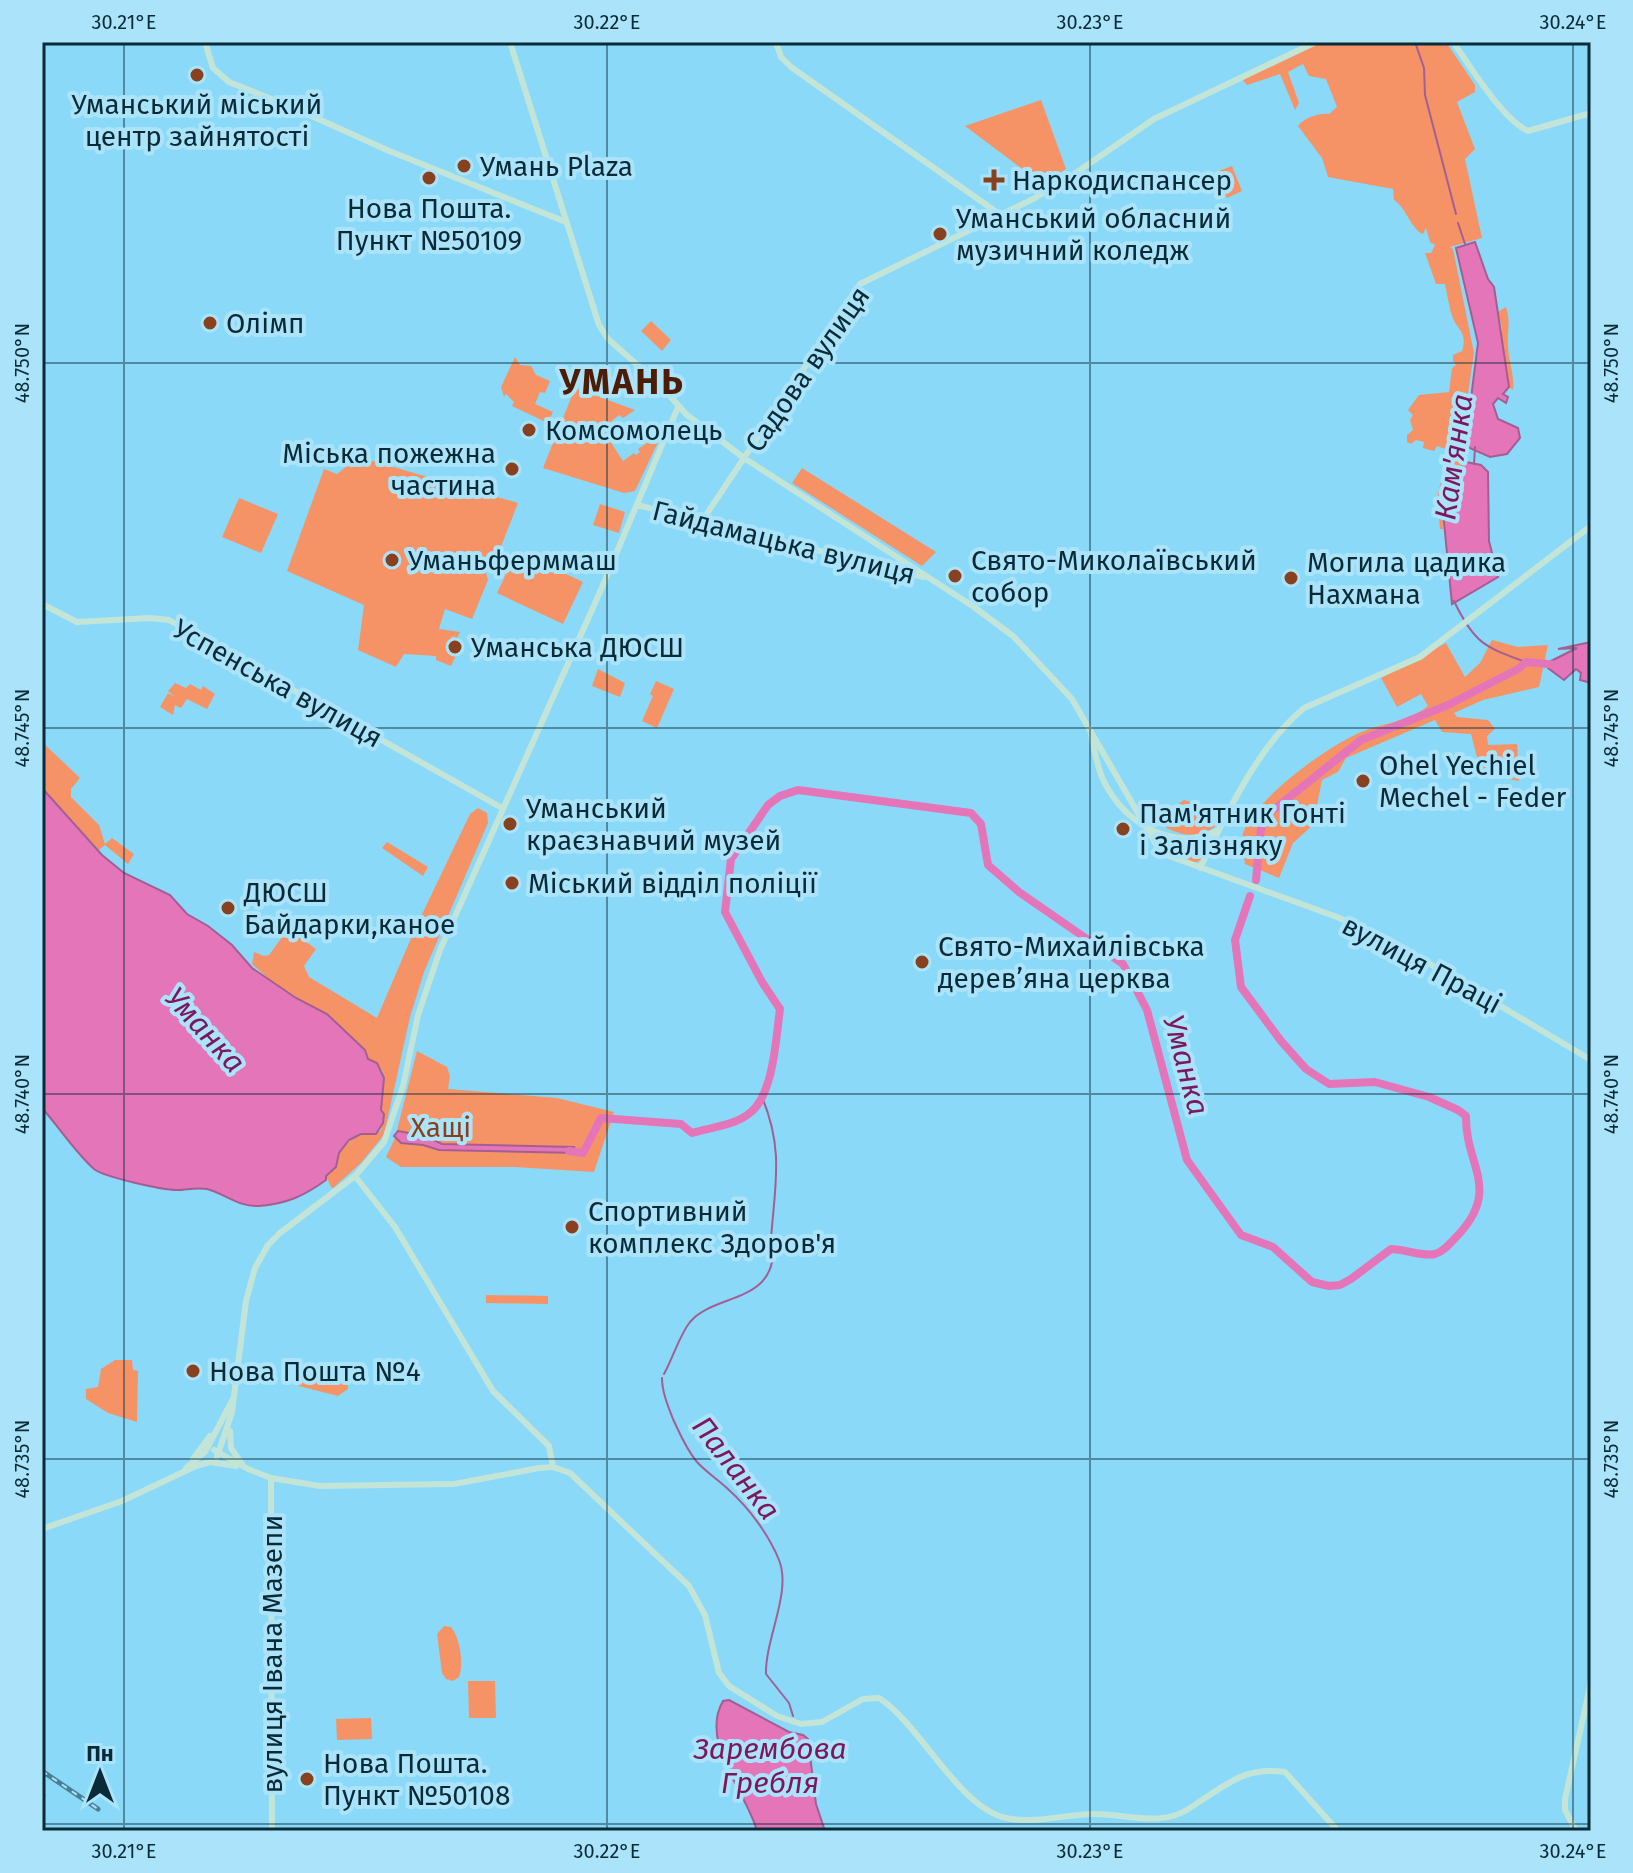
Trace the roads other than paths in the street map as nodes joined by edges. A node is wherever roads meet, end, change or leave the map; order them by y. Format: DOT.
graph roads {
  1 [pos="205,42"];
  2 [pos="510,42"];
  3 [pos="776,42"];
  4 [pos="1316,42"];
  5 [pos="1453,42"];
  6 [pos="1591,113"];
  7 [pos="1002,216"];
  8 [pos="566,222"];
  9 [pos="678,407"];
  10 [pos="744,458"];
  11 [pos="637,505"];
  12 [pos="702,521"];
  13 [pos="1591,526"];
  14 [pos="903,560"];
  15 [pos="902,571"];
  16 [pos="931,579"];
  17 [pos="42,604"];
  18 [pos="1089,726"];
  19 [pos="1120,781"];
  20 [pos="1108,789"];
  21 [pos="502,808"];
  22 [pos="1142,824"];
  23 [pos="1219,830"];
  24 [pos="1200,868"];
  25 [pos="1591,1060"];
  26 [pos="355,1176"];
  27 [pos="235,1395"];
  28 [pos="230,1422"];
  29 [pos="219,1423"];
  30 [pos="205,1452"];
  31 [pos="217,1453"];
  32 [pos="210,1462"];
  33 [pos="553,1467"];
  34 [pos="248,1469"];
  35 [pos="183,1471"];
  36 [pos="271,1478"];
  37 [pos="42,1529"];
  38 [pos="1591,1682"];
  39 [pos="272,1831"];
  40 [pos="1338,1831"];
  41 [pos="1576,1831"];
  1 -- 8 [label="main road"];
  2 -- 8 [label="main road"];
  3 -- 7 [label="main road"];
  4 -- 7 [label="main road, Садова вулиця"];
  5 -- 6 [label="main road"];
  7 -- 10 [label="main road, Садова вулиця"];
  8 -- 9 [label="main road"];
  9 -- 10 [label="main road"];
  9 -- 11 [label="main road"];
  10 -- 12 [label="main road, Садова вулиця"];
  10 -- 14 [label="main road"];
  11 -- 12 [label="main road, Гайдамацька вулиця"];
  11 -- 21 [label="main road"];
  12 -- 15 [label="main road, Гайдамацька вулиця"];
  13 -- 23 [label="main road"];
  14 -- 15 [label="main road"];
  14 -- 16 [label="main road"];
  15 -- 16 [label="main road, Гайдамацька вулиця"];
  16 -- 18 [label="main road"];
  17 -- 21 [label="main road, Успенська вулиця"];
  18 -- 19 [label="main road"];
  18 -- 20 [label="main road"];
  19 -- 20 [label="main road"];
  19 -- 22 [label="main road"];
  20 -- 22 [label="main road"];
  21 -- 26 [label="main road"];
  22 -- 23 [label="main road"];
  22 -- 24 [label="main road, вулиця Праці"];
  23 -- 24 [label="main road"];
  24 -- 25 [label="main road, вулиця Праці"];
  26 -- 27 [label="main road"];
  26 -- 33 [label="main road"];
  27 -- 28 [label="main road"];
  27 -- 29 [label="main road"];
  28 -- 31 [label="main road"];
  28 -- 34 [label="main road"];
  29 -- 30 [label="main road"];
  29 -- 35 [label="main road"];
  30 -- 31 [label="main road"];
  30 -- 32 [label="main road"];
  30 -- 35 [label="main road"];
  31 -- 32 [label="main road"];
  31 -- 34 [label="main road"];
  32 -- 34 [label="main road"];
  32 -- 35 [label="main road"];
  33 -- 36 [label="main road"];
  33 -- 40 [label="main road"];
  34 -- 36 [label="main road"];
  35 -- 37 [label="main road"];
  36 -- 39 [label="main road, вулиця Івана Мазепи"];
  38 -- 41 [label="main road"];
}
